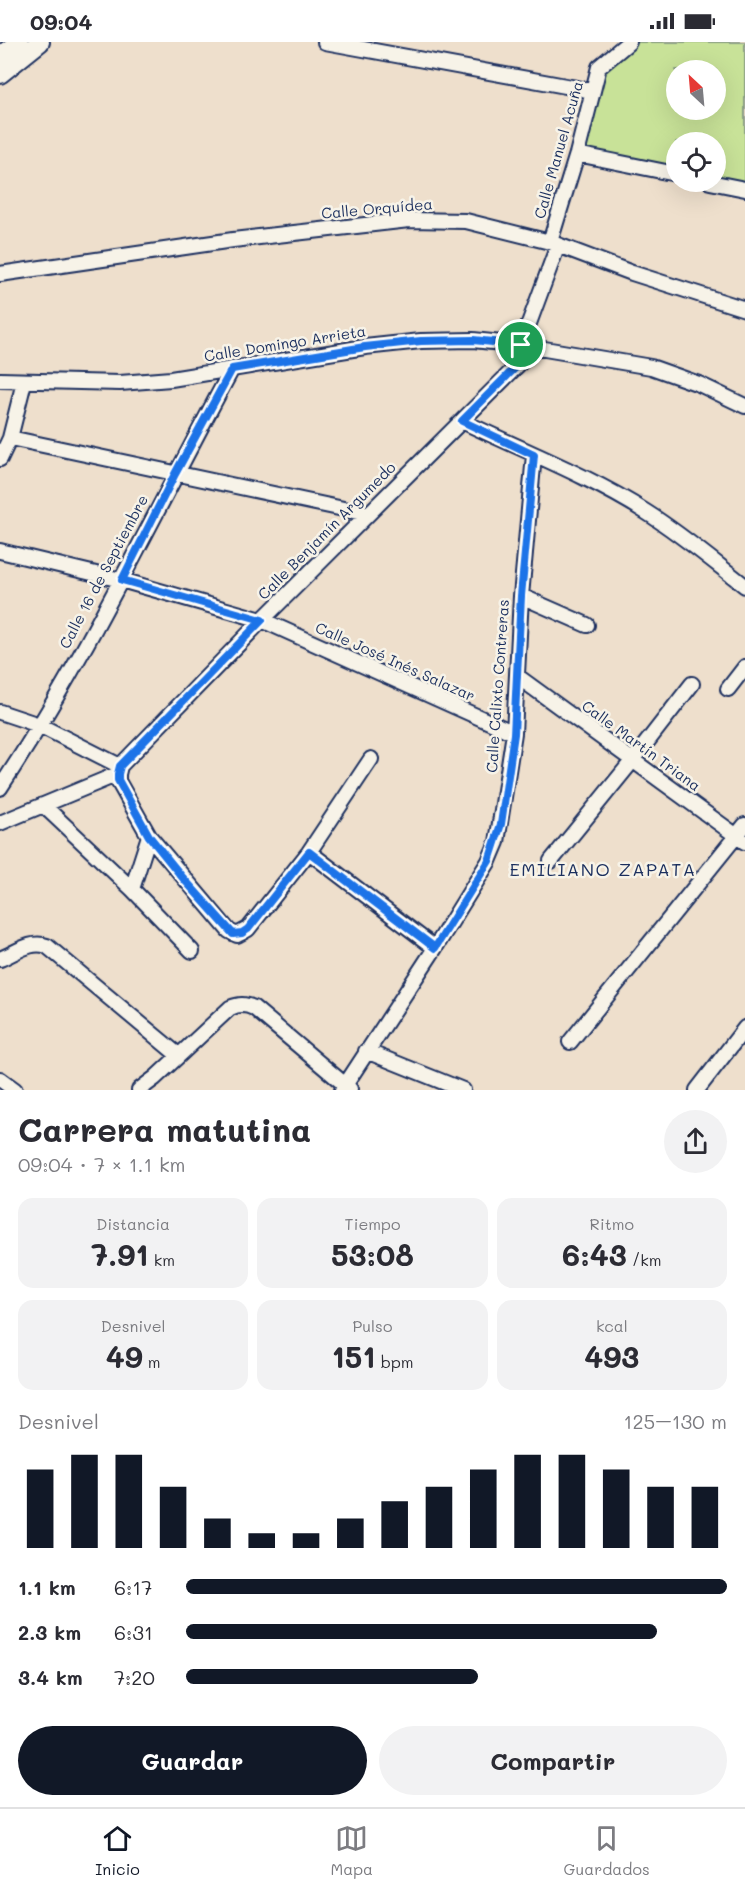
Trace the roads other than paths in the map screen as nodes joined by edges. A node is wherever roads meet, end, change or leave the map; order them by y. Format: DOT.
graph roads {
  1 [pos="19,42"];
  2 [pos="40,42"];
  3 [pos="324,42"];
  4 [pos="629,42"];
  5 [pos="391,48"];
  6 [pos="0,56"];
  7 [pos="0,74"];
  8 [pos="593,91"];
  9 [pos="577,154"];
  10 [pos="666,172"];
  11 [pos="726,185"];
  12 [pos="745,189"];
  13 [pos="555,246"];
  14 [pos="0,274"];
  15 [pos="744,305"];
  16 [pos="528,346"];
  17 [pos="232,369"];
  18 [pos="0,380"];
  19 [pos="24,382"];
  20 [pos="745,406"];
  21 [pos="462,421"];
  22 [pos="10,438"];
  23 [pos="534,455"];
  24 [pos="0,459"];
  25 [pos="175,474"];
  26 [pos="367,514"];
  27 [pos="0,550"];
  28 [pos="122,580"];
  29 [pos="745,586"];
  30 [pos="521,596"];
  31 [pos="262,620"];
  32 [pos="587,625"];
  33 [pos="745,667"];
  34 [pos="517,676"];
  35 [pos="692,684"];
  36 [pos="728,689"];
  37 [pos="0,712"];
  38 [pos="39,725"];
  39 [pos="514,734"];
  40 [pos="371,759"];
  41 [pos="633,760"];
  42 [pos="119,770"];
  43 [pos="0,788"];
  44 [pos="43,805"];
  45 [pos="0,823"];
  46 [pos="745,825"];
  47 [pos="149,836"];
  48 [pos="740,839"];
  49 [pos="309,852"];
  50 [pos="551,861"];
  51 [pos="132,889"];
  52 [pos="435,948"];
  53 [pos="192,951"];
  54 [pos="0,959"];
  55 [pos="745,1028"];
  56 [pos="570,1042"];
  57 [pos="366,1051"];
  58 [pos="178,1055"];
  59 [pos="0,1079"];
  60 [pos="346,1088"];
  61 [pos="15,1090"];
  62 [pos="139,1090"];
  63 [pos="463,1090"];
  64 [pos="697,1090"];
  1 -- 6 [label="main road"];
  2 -- 7 [label="main road"];
  3 -- 5 [label="street"];
  4 -- 8 [label="street, Calle Manuel Acuña"];
  5 -- 8 [label="street"];
  8 -- 9 [label="street, Calle Manuel Acuña"];
  9 -- 10 [label="street"];
  9 -- 13 [label="street, Calle Manuel Acuña"];
  11 -- 12 [label="street"];
  13 -- 14 [label="street, Calle Orquídea"];
  13 -- 15 [label="street, Calle Orquídea"];
  13 -- 16 [label="street, Calle Manuel Acuña"];
  16 -- 17 [label="street, Calle Domingo Arrieta"];
  16 -- 20 [label="street, Calle Domingo Arrieta"];
  16 -- 21 [label="street, Calle Benjamín Argumedo"];
  17 -- 19 [label="street, Calle Domingo Arrieta"];
  17 -- 25 [label="street, Calle 16 de Septiembre"];
  18 -- 19 [label="street, Calle Domingo Arrieta"];
  19 -- 22 [label="street"];
  21 -- 23 [label="street"];
  21 -- 26 [label="street, Calle Benjamín Argumedo"];
  22 -- 24 [label="street"];
  22 -- 25 [label="street"];
  23 -- 29 [label="street"];
  23 -- 30 [label="street, Calle Calixto Contreras"];
  25 -- 26 [label="street"];
  25 -- 28 [label="street, Calle 16 de Septiembre"];
  26 -- 31 [label="street, Calle Benjamín Argumedo"];
  27 -- 28 [label="street, Calle José Inés Salazar"];
  28 -- 31 [label="street, Calle José Inés Salazar"];
  28 -- 38 [label="street, Calle 16 de Septiembre"];
  30 -- 32 [label="street"];
  30 -- 34 [label="street, Calle Calixto Contreras"];
  31 -- 39 [label="street, Calle José Inés Salazar"];
  31 -- 42 [label="street, Calle Benjamín Argumedo"];
  33 -- 36 [label="street"];
  34 -- 39 [label="street, Calle Calixto Contreras"];
  34 -- 41 [label="street, Calle Martín Triana"];
  35 -- 41 [label="street"];
  37 -- 38 [label="street"];
  38 -- 42 [label="street"];
  38 -- 43 [label="street, Calle 16 de Septiembre"];
  39 -- 52 [label="street, Calle Calixto Contreras"];
  40 -- 49 [label="street"];
  41 -- 48 [label="street, Calle Martín Triana"];
  41 -- 50 [label="street"];
  42 -- 44 [label="street"];
  42 -- 47 [label="street"];
  44 -- 45 [label="street"];
  44 -- 51 [label="street"];
  46 -- 48 [label="street"];
  47 -- 49 [label="street"];
  47 -- 51 [label="street"];
  48 -- 56 [label="street"];
  49 -- 52 [label="street"];
  51 -- 53 [label="street"];
  52 -- 57 [label="street, Calle Calixto Contreras"];
  54 -- 58 [label="street"];
  55 -- 64 [label="street"];
  57 -- 60 [label="street, Calle Calixto Contreras"];
  57 -- 63 [label="street"];
  58 -- 60 [label="street"];
  58 -- 62 [label="street"];
  59 -- 61 [label="street"];
}
